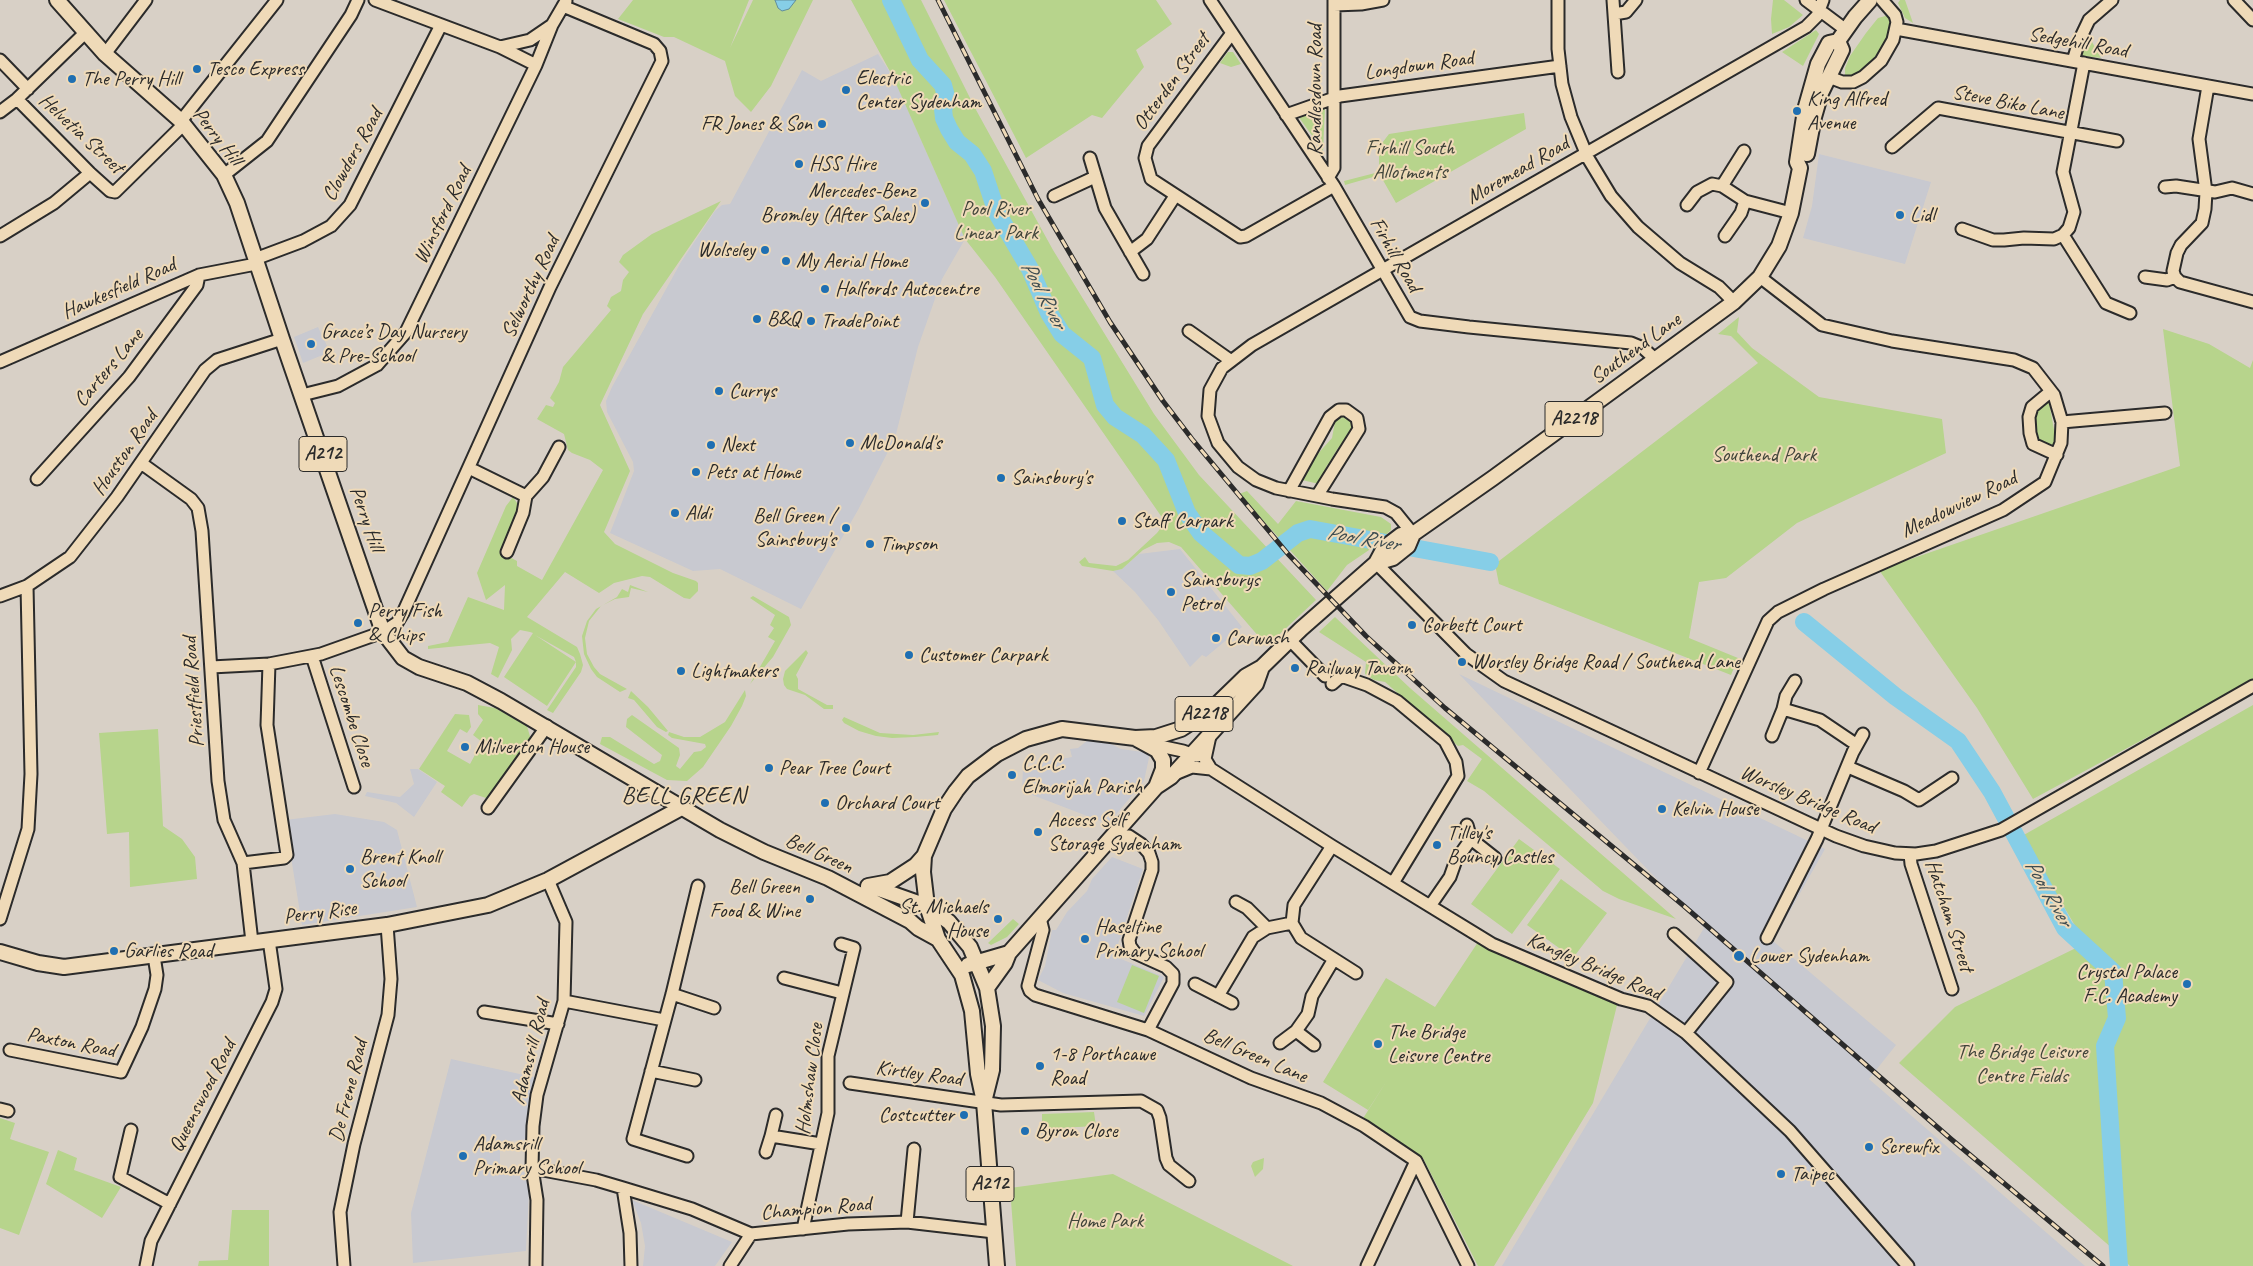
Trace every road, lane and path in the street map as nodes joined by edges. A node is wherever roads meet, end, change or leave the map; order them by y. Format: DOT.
graph roads {
  1 [pos="57,0"];
  2 [pos="146,0"];
  3 [pos="278,0"];
  4 [pos="358,0"];
  5 [pos="375,0"];
  6 [pos="1210,0"];
  7 [pos="1383,0"];
  8 [pos="1558,0"];
  9 [pos="1613,0"];
  10 [pos="1636,0"];
  11 [pos="1806,0"];
  12 [pos="1870,0"];
  13 [pos="1882,0"];
  14 [pos="2112,0"];
  15 [pos="2234,0"];
  16 [pos="1334,2"];
  17 [pos="565,3"];
  18 [pos="1821,5"];
  19 [pos="1614,14"];
  20 [pos="2253,20"];
  21 [pos="441,25"];
  22 [pos="552,25"];
  23 [pos="1896,29"];
  24 [pos="85,33"];
  25 [pos="1232,33"];
  26 [pos="1842,36"];
  27 [pos="500,47"];
  28 [pos="105,54"];
  29 [pos="0,60"];
  30 [pos="2079,62"];
  31 [pos="536,65"];
  32 [pos="1560,66"];
  33 [pos="1618,72"];
  34 [pos="1829,77"];
  35 [pos="2208,86"];
  36 [pos="28,89"];
  37 [pos="2253,94"];
  38 [pos="1334,97"];
  39 [pos="17,99"];
  40 [pos="0,112"];
  41 [pos="1286,115"];
  42 [pos="182,123"];
  43 [pos="2071,134"];
  44 [pos="2117,142"];
  45 [pos="1892,147"];
  46 [pos="1744,151"];
  47 [pos="1586,154"];
  48 [pos="1090,158"];
  49 [pos="1800,168"];
  50 [pos="90,173"];
  51 [pos="224,175"];
  52 [pos="1095,177"];
  53 [pos="1331,182"];
  54 [pos="1722,186"];
  55 [pos="2165,188"];
  56 [pos="2206,192"];
  57 [pos="2253,194"];
  58 [pos="1054,196"];
  59 [pos="1175,196"];
  60 [pos="1745,201"];
  61 [pos="1687,205"];
  62 [pos="1791,213"];
  63 [pos="1962,229"];
  64 [pos="2063,235"];
  65 [pos="0,236"];
  66 [pos="1725,236"];
  67 [pos="1130,252"];
  68 [pos="256,262"];
  69 [pos="1382,271"];
  70 [pos="1143,274"];
  71 [pos="199,275"];
  72 [pos="1760,277"];
  73 [pos="2145,277"];
  74 [pos="2175,277"];
  75 [pos="1734,302"];
  76 [pos="2253,302"];
  77 [pos="2130,314"];
  78 [pos="1189,331"];
  79 [pos="282,339"];
  80 [pos="1655,359"];
  81 [pos="1230,360"];
  82 [pos="0,362"];
  83 [pos="2050,392"];
  84 [pos="302,396"];
  85 [pos="2165,413"];
  86 [pos="2062,422"];
  87 [pos="559,448"];
  88 [pos="2057,455"];
  89 [pos="141,462"];
  90 [pos="469,468"];
  91 [pos="38,479"];
  92 [pos="1289,491"];
  93 [pos="526,496"];
  94 [pos="1317,496"];
  95 [pos="1407,535"];
  96 [pos="507,552"];
  97 [pos="1376,564"];
  98 [pos="27,586"];
  99 [pos="0,596"];
  100 [pos="383,632"];
  101 [pos="1290,640"];
  102 [pos="312,656"];
  103 [pos="269,664"];
  104 [pos="211,667"];
  105 [pos="1262,667"];
  106 [pos="1795,681"];
  107 [pos="2253,686"];
  108 [pos="1783,709"];
  109 [pos="547,726"];
  110 [pos="1863,734"];
  111 [pos="1772,736"];
  112 [pos="1135,738"];
  113 [pos="1856,745"];
  114 [pos="1203,761"];
  115 [pos="1848,767"];
  116 [pos="1699,773"];
  117 [pos="1171,776"];
  118 [pos="1952,778"];
  119 [pos="354,787"];
  120 [pos="1156,787"];
  121 [pos="683,807"];
  122 [pos="488,808"];
  123 [pos="1468,825"];
  124 [pos="1822,829"];
  125 [pos="1471,839"];
  126 [pos="1111,840"];
  127 [pos="1332,846"];
  128 [pos="1910,854"];
  129 [pos="924,856"];
  130 [pos="1495,858"];
  131 [pos="243,863"];
  132 [pos="828,878"];
  133 [pos="548,880"];
  134 [pos="1393,884"];
  135 [pos="698,886"];
  136 [pos="868,886"];
  137 [pos="1236,902"];
  138 [pos="927,906"];
  139 [pos="1430,906"];
  140 [pos="1040,918"];
  141 [pos="0,919"];
  142 [pos="1292,923"];
  143 [pos="388,925"];
  144 [pos="1267,928"];
  145 [pos="1674,934"];
  146 [pos="1766,938"];
  147 [pos="938,939"];
  148 [pos="269,940"];
  149 [pos="252,942"];
  150 [pos="841,944"];
  151 [pos="0,952"];
  152 [pos="1009,952"];
  153 [pos="154,956"];
  154 [pos="1334,959"];
  155 [pos="977,963"];
  156 [pos="960,970"];
  157 [pos="1356,974"];
  158 [pos="784,978"];
  159 [pos="1195,984"];
  160 [pos="987,988"];
  161 [pos="1952,989"];
  162 [pos="842,993"];
  163 [pos="672,994"];
  164 [pos="1218,996"];
  165 [pos="564,1002"];
  166 [pos="1232,1003"];
  167 [pos="714,1008"];
  168 [pos="484,1012"];
  169 [pos="664,1020"];
  170 [pos="558,1024"];
  171 [pos="1148,1030"];
  172 [pos="1296,1031"];
  173 [pos="1686,1033"];
  174 [pos="1280,1043"];
  175 [pos="1314,1045"];
  176 [pos="10,1050"];
  177 [pos="651,1071"];
  178 [pos="694,1080"];
  179 [pos="850,1083"];
  180 [pos="984,1102"];
  181 [pos="776,1115"];
  182 [pos="131,1130"];
  183 [pos="771,1136"];
  184 [pos="821,1144"];
  185 [pos="914,1149"];
  186 [pos="766,1152"];
  187 [pos="687,1156"];
  188 [pos="1416,1161"];
  189 [pos="532,1168"];
  190 [pos="1188,1181"];
  191 [pos="623,1188"];
  192 [pos="170,1204"];
  193 [pos="907,1222"];
  194 [pos="803,1228"];
  195 [pos="994,1232"];
  196 [pos="751,1234"];
  197 [pos="146,1266"];
  198 [pos="344,1266"];
  199 [pos="536,1266"];
  200 [pos="631,1266"];
  201 [pos="730,1266"];
  202 [pos="997,1266"];
  203 [pos="1367,1266"];
  204 [pos="1468,1266"];
  205 [pos="1908,1266"];
  1 -- 24 [label="main road, Perry Hill / A212"];
  2 -- 28 [label="street"];
  3 -- 42 [label="street"];
  4 -- 51 [label="street"];
  5 -- 21 [label="street"];
  6 -- 25 [label="street, Firhill Road"];
  7 -- 16 [label="street"];
  8 -- 32 [label="street"];
  9 -- 19 [label="street"];
  10 -- 19 [label="street"];
  11 -- 18 [label="street"];
  12 -- 26 [label="main road, Southend Lane / A2218"];
  13 -- 23 [label="street"];
  14 -- 30 [label="street"];
  15 -- 20 [label="street"];
  16 -- 38 [label="street, Randlesdown Road"];
  17 -- 22 [label="street, Winsford Road"];
  17 -- 90 [label="street, Selworthy Road"];
  18 -- 26 [label="street"];
  18 -- 47 [label="street, Moremead Road"];
  19 -- 33 [label="street"];
  21 -- 27 [label="street"];
  21 -- 68 [label="street, Clowders Road"];
  22 -- 27 [label="street"];
  22 -- 31 [label="street, Winsford Road"];
  23 -- 30 [label="street, Sedgehill Road"];
  23 -- 34 [label="street"];
  24 -- 28 [label="main road, Perry Hill / A212"];
  24 -- 36 [label="street"];
  25 -- 41 [label="street, Firhill Road"];
  25 -- 59 [label="street, Otterden Street"];
  26 -- 34 [label="main road, Southend Lane / A2218"];
  26 -- 49 [label="main road, Southend Lane / A2218"];
  27 -- 31 [label="street"];
  28 -- 42 [label="main road, Perry Hill / A212"];
  29 -- 36 [label="street"];
  30 -- 35 [label="street, Sedgehill Road"];
  30 -- 43 [label="street"];
  31 -- 84 [label="street, Winsford Road"];
  32 -- 38 [label="street, Longdown Road"];
  32 -- 47 [label="street"];
  34 -- 49 [label="main road, Southend Lane / A2218"];
  35 -- 37 [label="street, Sedgehill Road"];
  35 -- 56 [label="street"];
  36 -- 39 [label="street"];
  38 -- 41 [label="street, Longdown Road"];
  38 -- 53 [label="street, Randlesdown Road"];
  39 -- 40 [label="street"];
  39 -- 50 [label="street, Helvetia Street"];
  41 -- 53 [label="street, Firhill Road"];
  42 -- 50 [label="street, Helvetia Street"];
  42 -- 51 [label="main road, Perry Hill / A212"];
  43 -- 44 [label="street"];
  43 -- 45 [label="street, Steve Biko Lane"];
  43 -- 64 [label="street"];
  46 -- 54 [label="street"];
  47 -- 69 [label="street, Moremead Road"];
  47 -- 75 [label="street"];
  48 -- 52 [label="street"];
  49 -- 62 [label="main road, Southend Lane / A2218"];
  50 -- 65 [label="street"];
  51 -- 68 [label="main road, Perry Hill / A212"];
  52 -- 58 [label="street"];
  52 -- 67 [label="street"];
  53 -- 59 [label="street, Otterden Street"];
  53 -- 69 [label="street, Firhill Road"];
  54 -- 60 [label="street"];
  54 -- 61 [label="street"];
  55 -- 56 [label="street"];
  56 -- 57 [label="street"];
  56 -- 74 [label="street"];
  59 -- 67 [label="street"];
  60 -- 62 [label="street"];
  60 -- 66 [label="street"];
  62 -- 72 [label="main road, Southend Lane / A2218"];
  63 -- 64 [label="street"];
  64 -- 77 [label="street"];
  67 -- 70 [label="street"];
  68 -- 71 [label="street, Hawkesfield Road"];
  68 -- 79 [label="main road, Perry Hill / A212"];
  69 -- 80 [label="street, Firhill Road"];
  69 -- 81 [label="street, Moremead Road"];
  71 -- 82 [label="street, Hawkesfield Road"];
  71 -- 91 [label="street, Carters Lane"];
  72 -- 75 [label="main road, Southend Lane / A2218"];
  72 -- 83 [label="street, Meadowview Road"];
  73 -- 74 [label="street"];
  74 -- 76 [label="street"];
  75 -- 80 [label="main road, Southend Lane / A2218"];
  78 -- 81 [label="street"];
  79 -- 84 [label="main road, Perry Hill / A212"];
  79 -- 89 [label="street, Houston Road"];
  80 -- 95 [label="main road, Southend Lane / A2218"];
  81 -- 92 [label="street, Moremead Road"];
  83 -- 86 [label="street, Meadowview Road"];
  83 -- 88 [label="street"];
  84 -- 100 [label="main road, Perry Hill / A212"];
  85 -- 86 [label="street"];
  86 -- 88 [label="street, Meadowview Road"];
  87 -- 93 [label="street"];
  88 -- 116 [label="street, Meadowview Road"];
  89 -- 98 [label="street, Houston Road"];
  89 -- 104 [label="street, Priestfield Road"];
  90 -- 93 [label="street"];
  90 -- 100 [label="street, Selworthy Road"];
  92 -- 94 [label="street, Moremead Road"];
  92 -- 94 [label="street"];
  93 -- 96 [label="street"];
  94 -- 95 [label="street, Moremead Road"];
  95 -- 97 [label="main road, Southend Lane / A2218"];
  95 -- 97 [label="main road, Southend Lane / A2218"];
  97 -- 101 [label="main road, Southend Lane / A2218"];
  97 -- 116 [label="street, Worsley Bridge Road"];
  98 -- 99 [label="street, Houston Road"];
  98 -- 141 [label="street"];
  100 -- 102 [label="street"];
  100 -- 109 [label="main road, Perry Hill / A212"];
  101 -- 105 [label="main road, Southend Lane / A2218"];
  101 -- 134 [label="street"];
  102 -- 103 [label="street"];
  102 -- 119 [label="street, Lescombe Close"];
  103 -- 104 [label="street"];
  103 -- 131 [label="street"];
  104 -- 131 [label="street, Priestfield Road"];
  105 -- 112 [label="main road, Southend Lane / A2218"];
  105 -- 114 [label="main road, Southend Lane / A2218"];
  106 -- 108 [label="street"];
  107 -- 128 [label="street, Worsley Bridge Road"];
  108 -- 111 [label="street"];
  108 -- 113 [label="street"];
  109 -- 121 [label="main road, Perry Hill / A212"];
  109 -- 122 [label="street"];
  110 -- 113 [label="street"];
  112 -- 114 [label="street, Southend Lane"];
  112 -- 120 [label="main road, Southend Lane / A2218"];
  112 -- 129 [label="main road, Southend Lane / A2218"];
  113 -- 115 [label="street"];
  114 -- 117 [label="main road, A2218"];
  114 -- 117 [label="street"];
  114 -- 127 [label="street, Kangley Bridge Road"];
  115 -- 118 [label="street"];
  115 -- 124 [label="street"];
  116 -- 124 [label="street, Worsley Bridge Road"];
  117 -- 120 [label="main road, A2218"];
  120 -- 126 [label="main road, A2218"];
  121 -- 132 [label="main road, Bell Green / A212"];
  121 -- 133 [label="main road, Perry Rise"];
  123 -- 125 [label="street"];
  124 -- 128 [label="street, Worsley Bridge Road"];
  124 -- 146 [label="street"];
  125 -- 130 [label="street"];
  125 -- 139 [label="street"];
  126 -- 140 [label="main road, A2218"];
  126 -- 171 [label="street"];
  127 -- 134 [label="street, Kangley Bridge Road"];
  127 -- 142 [label="street"];
  128 -- 161 [label="street, Hatcham Street"];
  129 -- 136 [label="main road, Southend Lane / A2218"];
  129 -- 138 [label="main road, Southend Lane"];
  131 -- 149 [label="street, Priestfield Road"];
  132 -- 136 [label="main road, A212"];
  132 -- 147 [label="main road, Bell Green / A212"];
  133 -- 143 [label="main road, Perry Rise"];
  133 -- 165 [label="street, Adamsrill Road"];
  134 -- 139 [label="street, Kangley Bridge Road"];
  135 -- 163 [label="street"];
  136 -- 138 [label="main road, A212"];
  137 -- 144 [label="street"];
  138 -- 147 [label="main road, Southend Lane"];
  138 -- 155 [label="main road, A212"];
  139 -- 173 [label="street, Kangley Bridge Road"];
  140 -- 152 [label="main road, A2218"];
  140 -- 171 [label="street, Bell Green Lane"];
  142 -- 144 [label="street"];
  142 -- 154 [label="street"];
  143 -- 148 [label="main road, Perry Rise"];
  143 -- 198 [label="street, De Frene Road"];
  144 -- 164 [label="street"];
  145 -- 173 [label="street"];
  147 -- 156 [label="main road, A212"];
  148 -- 149 [label="main road, Perry Rise"];
  148 -- 192 [label="street, Queenswood Road"];
  149 -- 153 [label="main road, Perry Rise"];
  150 -- 162 [label="street, Holmshaw Close"];
  151 -- 153 [label="main road, Perry Rise"];
  152 -- 155 [label="main road, A2218"];
  152 -- 160 [label="main road, A2218"];
  153 -- 176 [label="street, Paxton Road"];
  154 -- 157 [label="street"];
  154 -- 172 [label="street"];
  155 -- 156 [label="main road, A2218"];
  155 -- 160 [label="main road, A212"];
  156 -- 180 [label="main road, A212"];
  158 -- 162 [label="street"];
  159 -- 164 [label="street"];
  160 -- 180 [label="main road, A212"];
  162 -- 184 [label="street, Holmshaw Close"];
  163 -- 167 [label="street"];
  163 -- 169 [label="street"];
  164 -- 166 [label="street"];
  165 -- 169 [label="street"];
  165 -- 170 [label="street, Adamsrill Road"];
  168 -- 170 [label="street"];
  169 -- 177 [label="street"];
  170 -- 189 [label="street, Adamsrill Road"];
  171 -- 188 [label="street, Bell Green Lane"];
  172 -- 174 [label="street"];
  172 -- 175 [label="street"];
  173 -- 205 [label="street, Kangley Bridge Road"];
  177 -- 178 [label="street"];
  177 -- 187 [label="street"];
  179 -- 180 [label="street, Kirtley Road"];
  180 -- 190 [label="street, Kirtley Road"];
  180 -- 195 [label="main road, A212"];
  181 -- 183 [label="street"];
  182 -- 192 [label="street"];
  183 -- 184 [label="street"];
  183 -- 186 [label="street"];
  184 -- 194 [label="street, Holmshaw Close"];
  185 -- 193 [label="street"];
  188 -- 203 [label="street"];
  188 -- 204 [label="street, Bell Green Lane"];
  189 -- 191 [label="street, Champion Road"];
  189 -- 199 [label="street, Adamsrill Road"];
  191 -- 196 [label="street, Champion Road"];
  191 -- 200 [label="street"];
  192 -- 197 [label="street, Queenswood Road"];
  193 -- 194 [label="street, Champion Road"];
  193 -- 195 [label="street, Champion Road"];
  194 -- 196 [label="street, Champion Road"];
  195 -- 202 [label="main road, A212"];
  196 -- 201 [label="street"];
}
